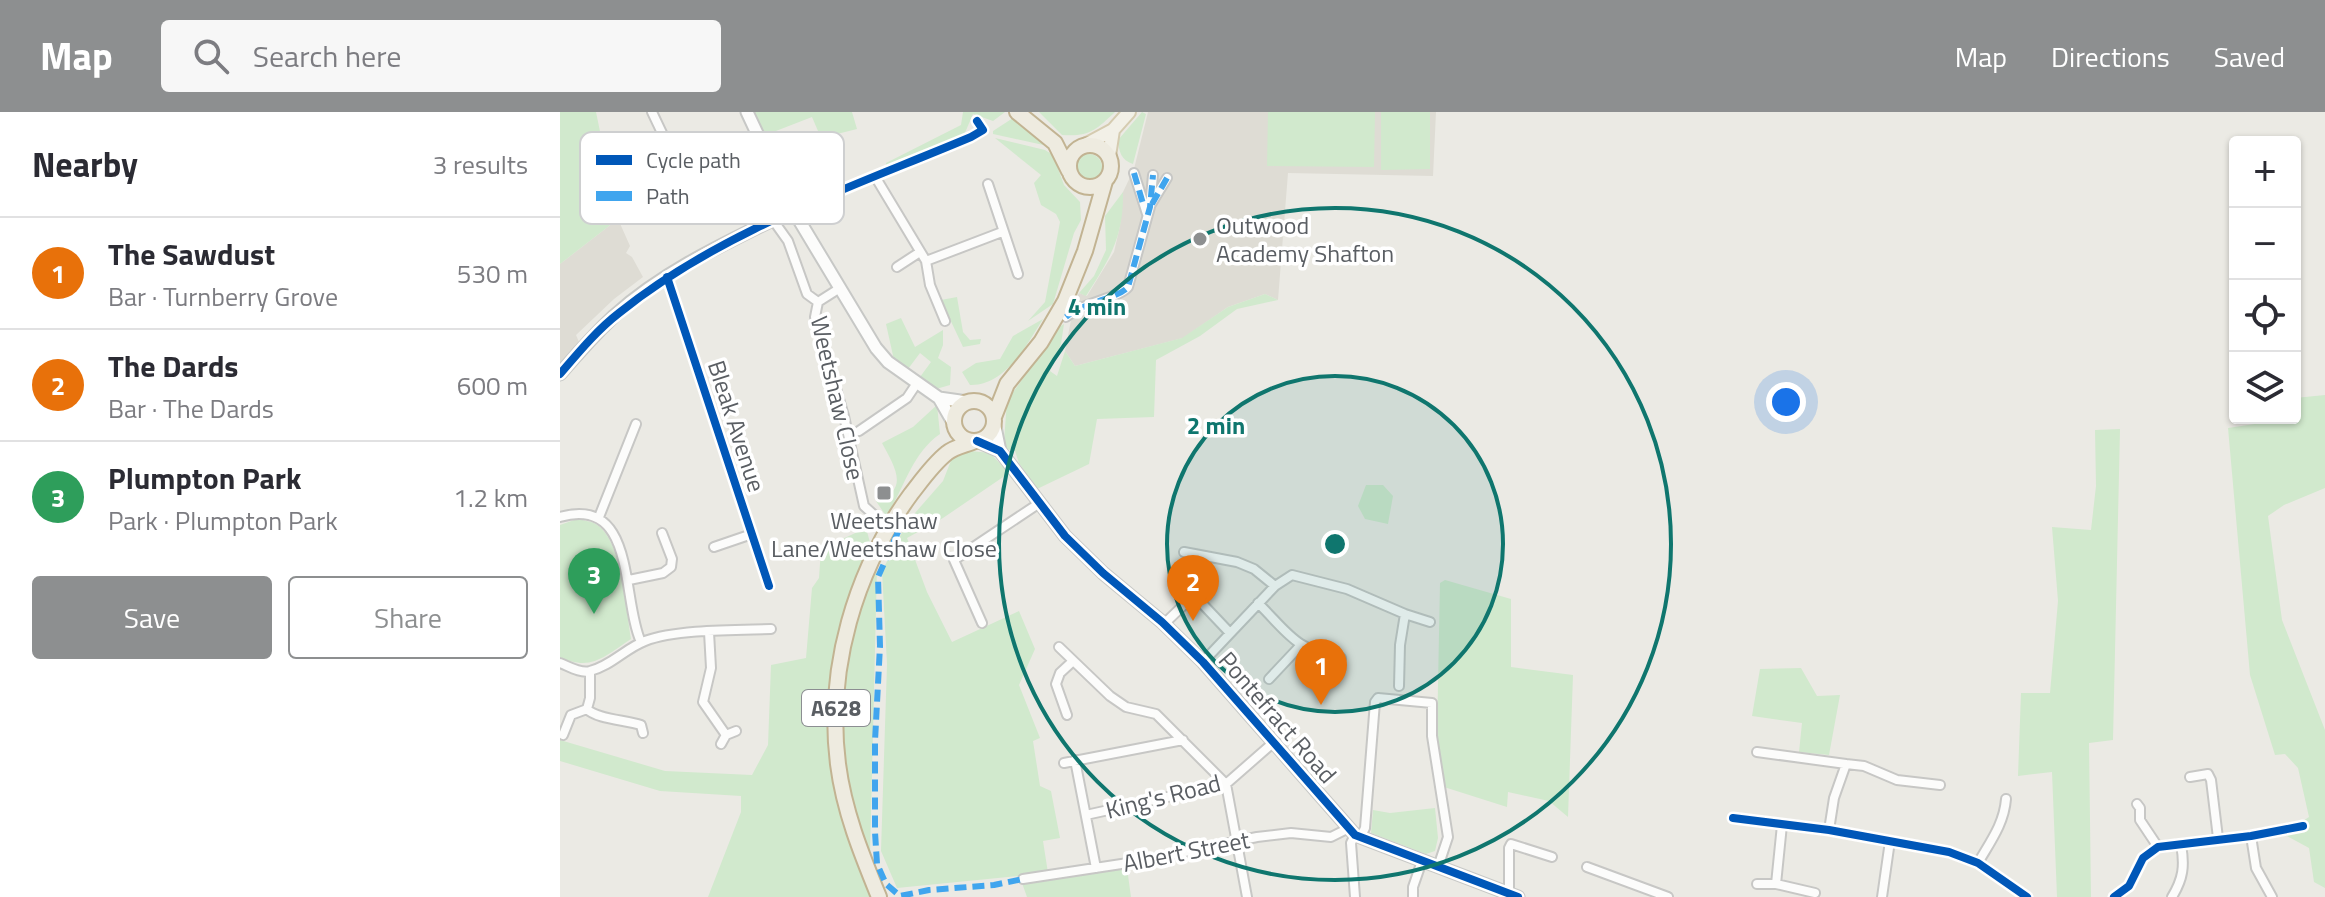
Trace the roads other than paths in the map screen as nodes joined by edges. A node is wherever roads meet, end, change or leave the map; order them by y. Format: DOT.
graph roads {
  1 [pos="652,112"];
  2 [pos="747,112"];
  3 [pos="1017,112"];
  4 [pos="1129,112"];
  5 [pos="977,121"];
  6 [pos="1113,130"];
  7 [pos="662,132"];
  8 [pos="756,132"];
  9 [pos="1055,143"];
  10 [pos="1083,146"];
  11 [pos="1109,156"];
  12 [pos="1069,171"];
  13 [pos="1153,175"];
  14 [pos="876,178"];
  15 [pos="1105,181"];
  16 [pos="988,184"];
  17 [pos="1080,186"];
  18 [pos="844,190"];
  19 [pos="1148,210"];
  20 [pos="1095,216"];
  21 [pos="765,224"];
  22 [pos="776,224"];
  23 [pos="801,224"];
  24 [pos="1002,232"];
  25 [pos="920,252"];
  26 [pos="926,261"];
  27 [pos="897,267"];
  28 [pos="1018,274"];
  29 [pos="667,277"];
  30 [pos="840,288"];
  31 [pos="818,302"];
  32 [pos="1066,317"];
  33 [pos="945,321"];
  34 [pos="560,374"];
  35 [pos="917,383"];
  36 [pos="1007,384"];
  37 [pos="939,398"];
  38 [pos="970,401"];
  39 [pos="994,420"];
  40 [pos="636,424"];
  41 [pos="954,425"];
  42 [pos="859,431"];
  43 [pos="976,441"];
  44 [pos="949,451"];
  45 [pos="1000,451"];
  46 [pos="1038,504"];
  47 [pos="874,515"];
  48 [pos="560,517"];
  49 [pos="599,517"];
  50 [pos="662,533"];
  51 [pos="752,534"];
  52 [pos="714,547"];
  53 [pos="1184,552"];
  54 [pos="629,580"];
  55 [pos="769,586"];
  56 [pos="1275,586"];
  57 [pos="1258,603"];
  58 [pos="1405,614"];
  59 [pos="1430,622"];
  60 [pos="982,623"];
  61 [pos="1164,624"];
  62 [pos="771,629"];
  63 [pos="709,632"];
  64 [pos="1230,633"];
  65 [pos="641,642"];
  66 [pos="1300,646"];
  67 [pos="1059,647"];
  68 [pos="1341,658"];
  69 [pos="1073,661"];
  70 [pos="1203,662"];
  71 [pos="560,663"];
  72 [pos="590,671"];
  73 [pos="1269,679"];
  74 [pos="1399,686"];
  75 [pos="587,709"];
  76 [pos="1067,715"];
  77 [pos="736,731"];
  78 [pos="643,733"];
  79 [pos="563,735"];
  80 [pos="726,735"];
  81 [pos="1183,740"];
  82 [pos="1274,742"];
  83 [pos="721,744"];
  84 [pos="1757,752"];
  85 [pos="1075,760"];
  86 [pos="1064,763"];
  87 [pos="1846,764"];
  88 [pos="2190,777"];
  89 [pos="1226,784"];
  90 [pos="1940,785"];
  91 [pos="2006,799"];
  92 [pos="2137,804"];
  93 [pos="1086,815"];
  94 [pos="1733,818"];
  95 [pos="1782,825"];
  96 [pos="2303,826"];
  97 [pos="1829,830"];
  98 [pos="1354,834"];
  99 [pos="2251,836"];
  100 [pos="2218,838"];
  101 [pos="1238,841"];
  102 [pos="1890,841"];
  103 [pos="2181,845"];
  104 [pos="2158,847"];
  105 [pos="1552,857"];
  106 [pos="1422,861"];
  107 [pos="1978,863"];
  108 [pos="1438,867"];
  109 [pos="1587,867"];
  110 [pos="1096,868"];
  111 [pos="1023,879"];
  112 [pos="1757,884"];
  113 [pos="1776,884"];
  114 [pos="1815,893"];
  115 [pos="1514,895"];
  116 [pos="879,897"];
  117 [pos="1247,897"];
  118 [pos="1355,897"];
  119 [pos="1413,897"];
  120 [pos="1668,897"];
  121 [pos="1882,897"];
  122 [pos="2027,897"];
  123 [pos="2114,897"];
  124 [pos="2172,897"];
  125 [pos="2272,897"];
  1 -- 7 [label="street"];
  2 -- 8 [label="street"];
  3 -- 9 [label="highway"];
  4 -- 6 [label="main road"];
  5 -- 14 [label="street"];
  6 -- 10 [label="main road"];
  6 -- 11 [label="main road"];
  9 -- 10 [label="highway"];
  9 -- 12 [label="highway"];
  10 -- 11 [label="highway"];
  10 -- 12 [label="highway"];
  11 -- 15 [label="highway, A628"];
  12 -- 17 [label="highway"];
  13 -- 19 [label="street"];
  13 -- 19 [label="street"];
  13 -- 19 [label="street"];
  14 -- 18 [label="street"];
  14 -- 25 [label="street"];
  15 -- 17 [label="highway"];
  15 -- 20 [label="highway, A628"];
  16 -- 24 [label="street"];
  17 -- 20 [label="highway"];
  19 -- 32 [label="street"];
  20 -- 36 [label="highway, A628"];
  21 -- 29 [label="street"];
  22 -- 31 [label="street"];
  23 -- 30 [label="street"];
  24 -- 26 [label="street"];
  24 -- 28 [label="street"];
  25 -- 26 [label="street"];
  25 -- 27 [label="street"];
  26 -- 33 [label="street"];
  29 -- 34 [label="street"];
  29 -- 51 [label="street, Bleak Avenue"];
  30 -- 31 [label="street, Weetshaw Close"];
  30 -- 35 [label="street"];
  31 -- 47 [label="street, Weetshaw Close"];
  35 -- 37 [label="street"];
  35 -- 42 [label="street"];
  36 -- 38 [label="highway, A628"];
  36 -- 39 [label="highway, A628"];
  37 -- 38 [label="street"];
  37 -- 41 [label="street"];
  38 -- 39 [label="highway"];
  38 -- 41 [label="highway, A628"];
  39 -- 43 [label="highway, A628"];
  39 -- 45 [label="street, Pontefract Road"];
  40 -- 49 [label="street"];
  41 -- 43 [label="highway"];
  41 -- 44 [label="highway, A628"];
  43 -- 44 [label="highway, A628"];
  43 -- 45 [label="street"];
  44 -- 116 [label="highway, A628"];
  45 -- 46 [label="street, Pontefract Road"];
  46 -- 60 [label="street"];
  46 -- 61 [label="street, Pontefract Road"];
  48 -- 49 [label="street"];
  49 -- 54 [label="street"];
  50 -- 54 [label="street"];
  51 -- 52 [label="street"];
  51 -- 55 [label="street, Bleak Avenue"];
  53 -- 56 [label="street"];
  54 -- 65 [label="street"];
  56 -- 57 [label="street"];
  56 -- 58 [label="street"];
  57 -- 64 [label="street"];
  57 -- 66 [label="street"];
  58 -- 59 [label="street"];
  58 -- 74 [label="street"];
  61 -- 64 [label="street"];
  61 -- 70 [label="street, Pontefract Road"];
  62 -- 63 [label="street"];
  63 -- 65 [label="street"];
  63 -- 80 [label="street"];
  64 -- 70 [label="street"];
  65 -- 72 [label="street"];
  66 -- 68 [label="street"];
  66 -- 73 [label="street"];
  67 -- 69 [label="street"];
  69 -- 76 [label="street"];
  69 -- 81 [label="street"];
  70 -- 82 [label="street, Pontefract Road"];
  71 -- 72 [label="street"];
  72 -- 75 [label="street"];
  75 -- 78 [label="street"];
  75 -- 79 [label="street"];
  77 -- 80 [label="street"];
  80 -- 83 [label="street"];
  81 -- 85 [label="street"];
  81 -- 89 [label="street"];
  82 -- 89 [label="street, King's Road"];
  82 -- 98 [label="street, Pontefract Road"];
  84 -- 87 [label="street"];
  85 -- 86 [label="street"];
  85 -- 93 [label="street"];
  87 -- 90 [label="street"];
  87 -- 97 [label="street"];
  88 -- 100 [label="street"];
  89 -- 93 [label="street, King's Road"];
  89 -- 101 [label="street"];
  91 -- 107 [label="street"];
  92 -- 104 [label="street"];
  93 -- 110 [label="street"];
  94 -- 95 [label="street"];
  95 -- 97 [label="street"];
  95 -- 113 [label="street"];
  96 -- 99 [label="street"];
  97 -- 102 [label="street"];
  98 -- 101 [label="street, Albert Street"];
  98 -- 106 [label="street, Pontefract Road"];
  98 -- 108 [label="street"];
  98 -- 118 [label="street"];
  99 -- 100 [label="street"];
  99 -- 125 [label="street"];
  100 -- 103 [label="street"];
  101 -- 110 [label="street, Albert Street"];
  101 -- 117 [label="street"];
  102 -- 107 [label="street"];
  102 -- 121 [label="street"];
  103 -- 104 [label="street"];
  103 -- 124 [label="street"];
  104 -- 123 [label="street"];
  105 -- 115 [label="street"];
  106 -- 108 [label="street, Pontefract Road"];
  106 -- 119 [label="street"];
  107 -- 122 [label="street"];
  108 -- 115 [label="street, Pontefract Road"];
  109 -- 120 [label="street"];
  110 -- 111 [label="street, Albert Street"];
  112 -- 113 [label="street"];
  113 -- 114 [label="street"];
}
